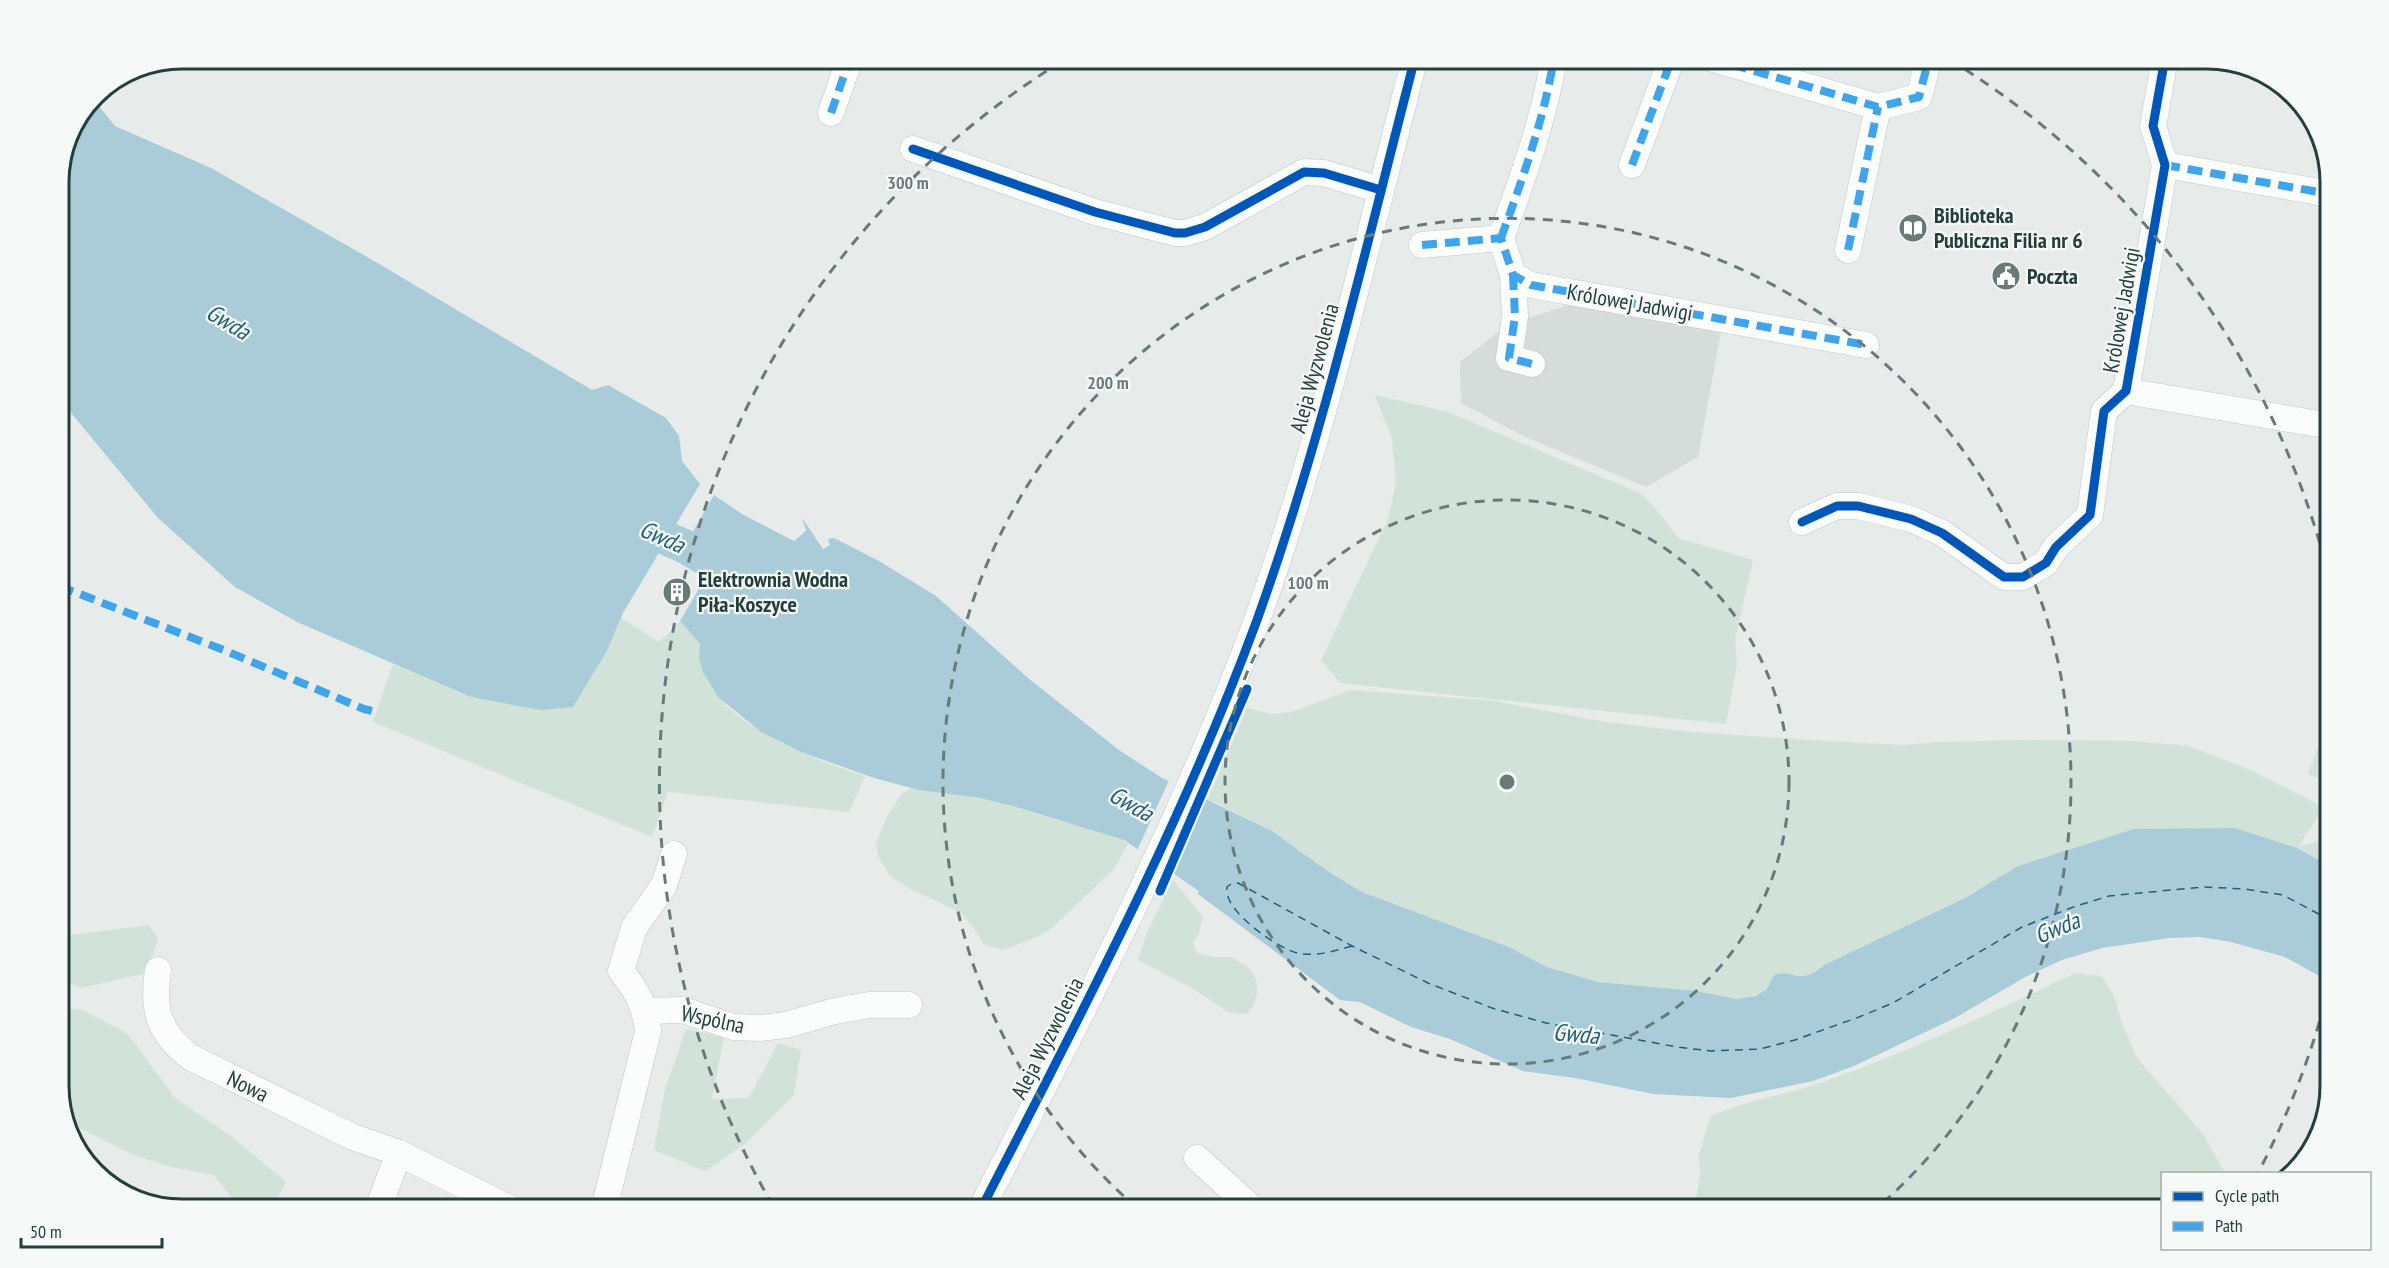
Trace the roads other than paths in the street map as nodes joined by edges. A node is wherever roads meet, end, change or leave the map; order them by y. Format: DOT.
graph roads {
  1 [pos="846,69"];
  2 [pos="1412,69"];
  3 [pos="1552,69"];
  4 [pos="1668,69"];
  5 [pos="1748,69"];
  6 [pos="1926,69"];
  7 [pos="2163,69"];
  8 [pos="1878,107"];
  9 [pos="831,113"];
  10 [pos="913,149"];
  11 [pos="1632,165"];
  12 [pos="2166,165"];
  13 [pos="1381,190"];
  14 [pos="2320,192"];
  15 [pos="1501,238"];
  16 [pos="1422,245"];
  17 [pos="1848,250"];
  18 [pos="1513,275"];
  19 [pos="1866,345"];
  20 [pos="1532,364"];
  21 [pos="2126,391"];
  22 [pos="2320,424"];
  23 [pos="1802,522"];
  24 [pos="674,854"];
  25 [pos="158,970"];
  26 [pos="909,1005"];
  27 [pos="646,1011"];
  28 [pos="399,1153"];
  29 [pos="1197,1158"];
  30 [pos="382,1199"];
  31 [pos="491,1199"];
  32 [pos="606,1199"];
  33 [pos="986,1199"];
  34 [pos="1242,1199"];
  1 -- 9 [label="street"];
  2 -- 13 [label="street, Aleja Wyzwolenia"];
  3 -- 15 [label="street"];
  4 -- 11 [label="street"];
  5 -- 8 [label="street"];
  6 -- 8 [label="street"];
  7 -- 12 [label="street, Królowej Jadwigi"];
  8 -- 17 [label="street"];
  10 -- 13 [label="street"];
  12 -- 14 [label="street"];
  12 -- 21 [label="street, Królowej Jadwigi"];
  13 -- 33 [label="street, Aleja Wyzwolenia"];
  15 -- 16 [label="street"];
  15 -- 18 [label="street"];
  18 -- 19 [label="street, Królowej Jadwigi"];
  18 -- 20 [label="street"];
  21 -- 22 [label="street"];
  21 -- 23 [label="street, Królowej Jadwigi"];
  24 -- 27 [label="street"];
  25 -- 28 [label="street, Nowa"];
  26 -- 27 [label="street, Wspólna"];
  27 -- 32 [label="street, Wspólna"];
  28 -- 30 [label="street"];
  28 -- 31 [label="street, Nowa"];
  29 -- 34 [label="street"];
}
